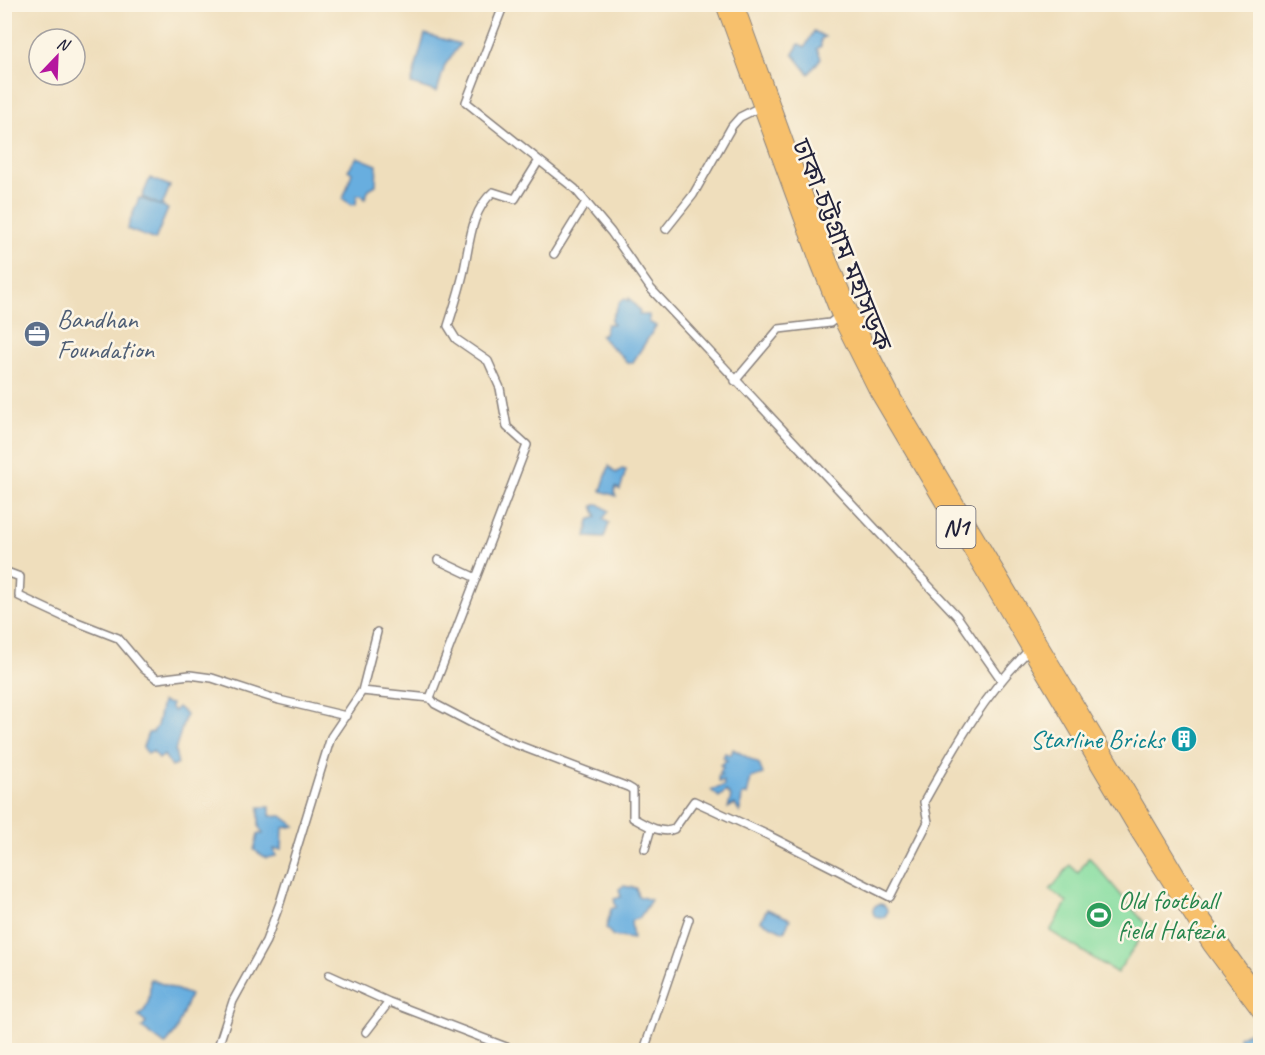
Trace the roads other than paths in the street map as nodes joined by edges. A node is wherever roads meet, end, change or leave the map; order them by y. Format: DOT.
graph roads {
  1 [pos="504,4"];
  2 [pos="723,4"];
  3 [pos="736,4"];
  4 [pos="762,106"];
  5 [pos="538,162"];
  6 [pos="586,202"];
  7 [pos="666,229"];
  8 [pos="554,254"];
  9 [pos="839,316"];
  10 [pos="735,381"];
  11 [pos="438,560"];
  12 [pos="4,571"];
  13 [pos="476,578"];
  14 [pos="377,632"];
  15 [pos="1030,649"];
  16 [pos="1000,678"];
  17 [pos="362,691"];
  18 [pos="430,698"];
  19 [pos="346,716"];
  20 [pos="651,828"];
  21 [pos="645,849"];
  22 [pos="689,919"];
  23 [pos="329,975"];
  24 [pos="1260,997"];
  25 [pos="389,1002"];
  26 [pos="1260,1012"];
  27 [pos="366,1032"];
  28 [pos="218,1050"];
  29 [pos="514,1050"];
  30 [pos="645,1050"];
  1 -- 5 [label="street"];
  2 -- 4 [label="highway, ঢাকা-চট্টগ্রাম মহাসড়ক / N1"];
  3 -- 24 [label="highway, ঢাকা-চট্টগ্রাম মহাসড়ক / N1"];
  4 -- 7 [label="street"];
  4 -- 9 [label="highway, ঢাকা-চট্টগ্রাম মহাসড়ক / N1"];
  5 -- 6 [label="street"];
  5 -- 13 [label="street"];
  6 -- 8 [label="street"];
  6 -- 10 [label="street"];
  9 -- 10 [label="street"];
  9 -- 15 [label="highway, ঢাকা-চট্টগ্রাম মহাসড়ক / N1"];
  10 -- 16 [label="street"];
  11 -- 13 [label="street"];
  12 -- 19 [label="street"];
  13 -- 18 [label="street"];
  14 -- 17 [label="street"];
  15 -- 16 [label="street"];
  15 -- 26 [label="highway, ঢাকা-চট্টগ্রাম মহাসড়ক / N1"];
  16 -- 20 [label="street"];
  17 -- 18 [label="street"];
  17 -- 19 [label="street"];
  18 -- 20 [label="street"];
  19 -- 28 [label="street"];
  20 -- 21 [label="street"];
  22 -- 30 [label="street"];
  23 -- 25 [label="street"];
  25 -- 27 [label="street"];
  25 -- 29 [label="street"];
}
